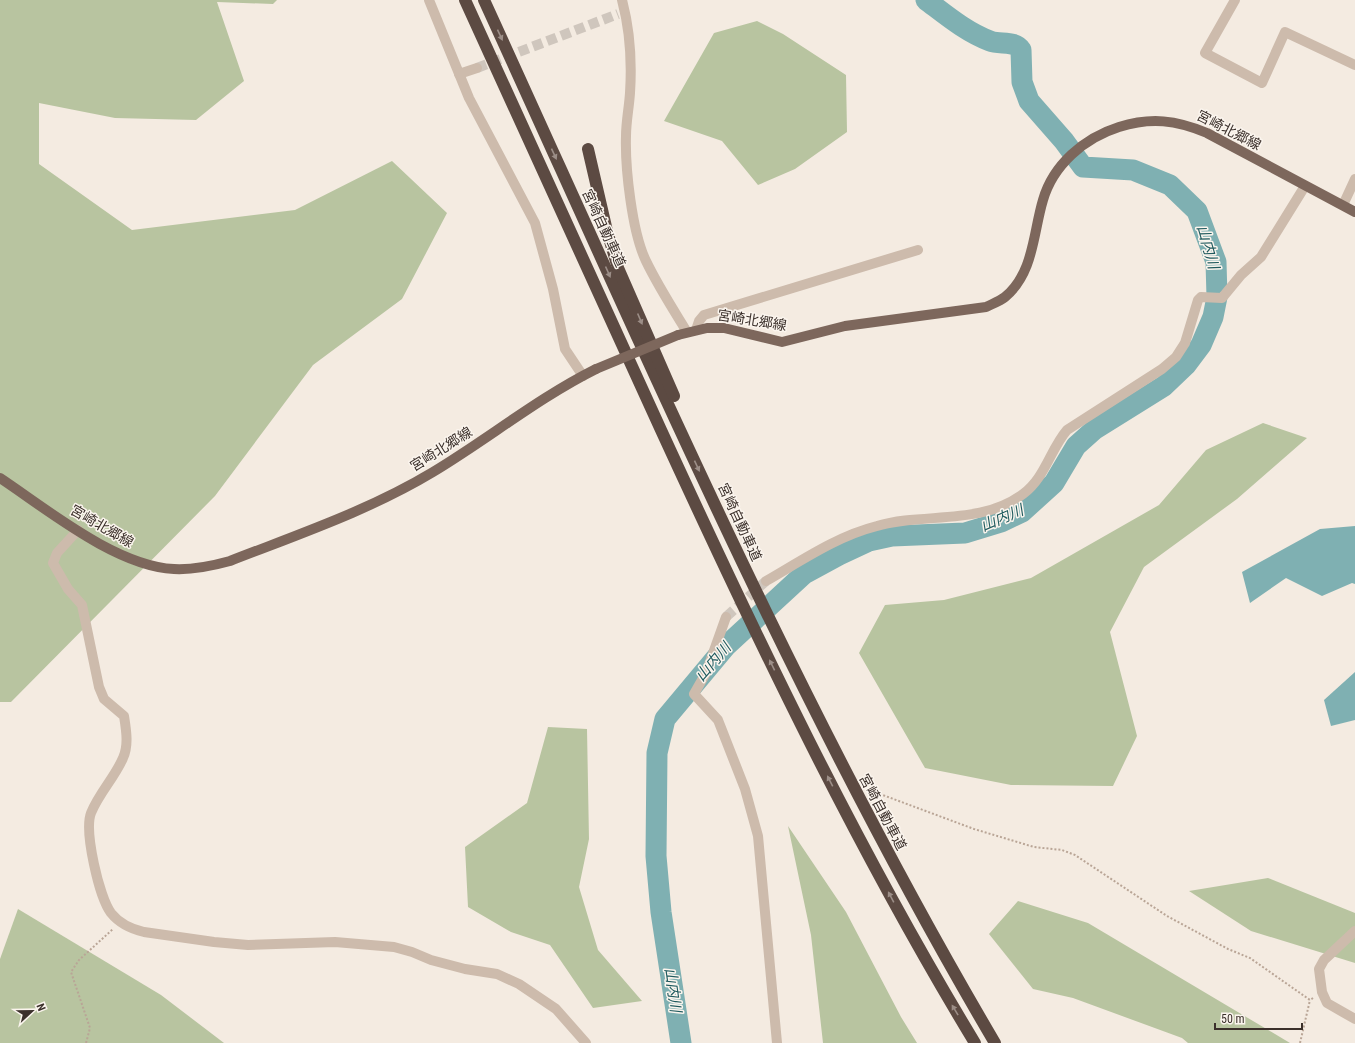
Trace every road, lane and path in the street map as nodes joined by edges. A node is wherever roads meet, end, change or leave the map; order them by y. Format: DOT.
graph roads {
  1 [pos="429,0"];
  2 [pos="465,0"];
  3 [pos="484,0"];
  4 [pos="622,0"];
  5 [pos="1235,0"];
  6 [pos="1355,65"];
  7 [pos="477,68"];
  8 [pos="459,74"];
  9 [pos="588,149"];
  10 [pos="1355,179"];
  11 [pos="1305,186"];
  12 [pos="1342,205"];
  13 [pos="1355,212"];
  14 [pos="918,250"];
  15 [pos="687,332"];
  16 [pos="583,376"];
  17 [pos="688,446"];
  18 [pos="0,478"];
  19 [pos="78,530"];
  20 [pos="766,581"];
  21 [pos="726,617"];
  22 [pos="872,791"];
  23 [pos="121,922"];
  24 [pos="1355,931"];
  25 [pos="1322,992"];
  26 [pos="1310,1000"];
  27 [pos="1355,1019"];
  28 [pos="86,1043"];
  29 [pos="586,1043"];
  30 [pos="777,1043"];
  31 [pos="975,1043"];
  32 [pos="995,1043"];
  33 [pos="1300,1043"];
  1 -- 8 [label="street"];
  31 -- 2 [label="highway, one-way"];
  3 -- 17 [label="highway, 宮崎自動車道, one-way"];
  4 -- 15 [label="street"];
  5 -- 6 [label="street"];
  7 -- 8 [label="street"];
  8 -- 16 [label="street"];
  9 -- 17 [label="highway, one-way"];
  10 -- 12 [label="street"];
  11 -- 12 [label="main road, 宮崎北郷線"];
  11 -- 15 [label="main road, 宮崎北郷線"];
  11 -- 20 [label="street"];
  12 -- 13 [label="main road, 宮崎北郷線"];
  14 -- 15 [label="street"];
  15 -- 16 [label="main road, 宮崎北郷線, bridge"];
  16 -- 19 [label="main road, 宮崎北郷線"];
  17 -- 32 [label="highway, 宮崎自動車道, one-way"];
  18 -- 19 [label="main road, 宮崎北郷線"];
  19 -- 23 [label="street"];
  21 -- 30 [label="street"];
  22 -- 26 [label="path"];
  23 -- 28 [label="path"];
  23 -- 29 [label="street"];
  24 -- 25 [label="street"];
  25 -- 26 [label="path"];
  25 -- 27 [label="street"];
  26 -- 33 [label="path"];
}
